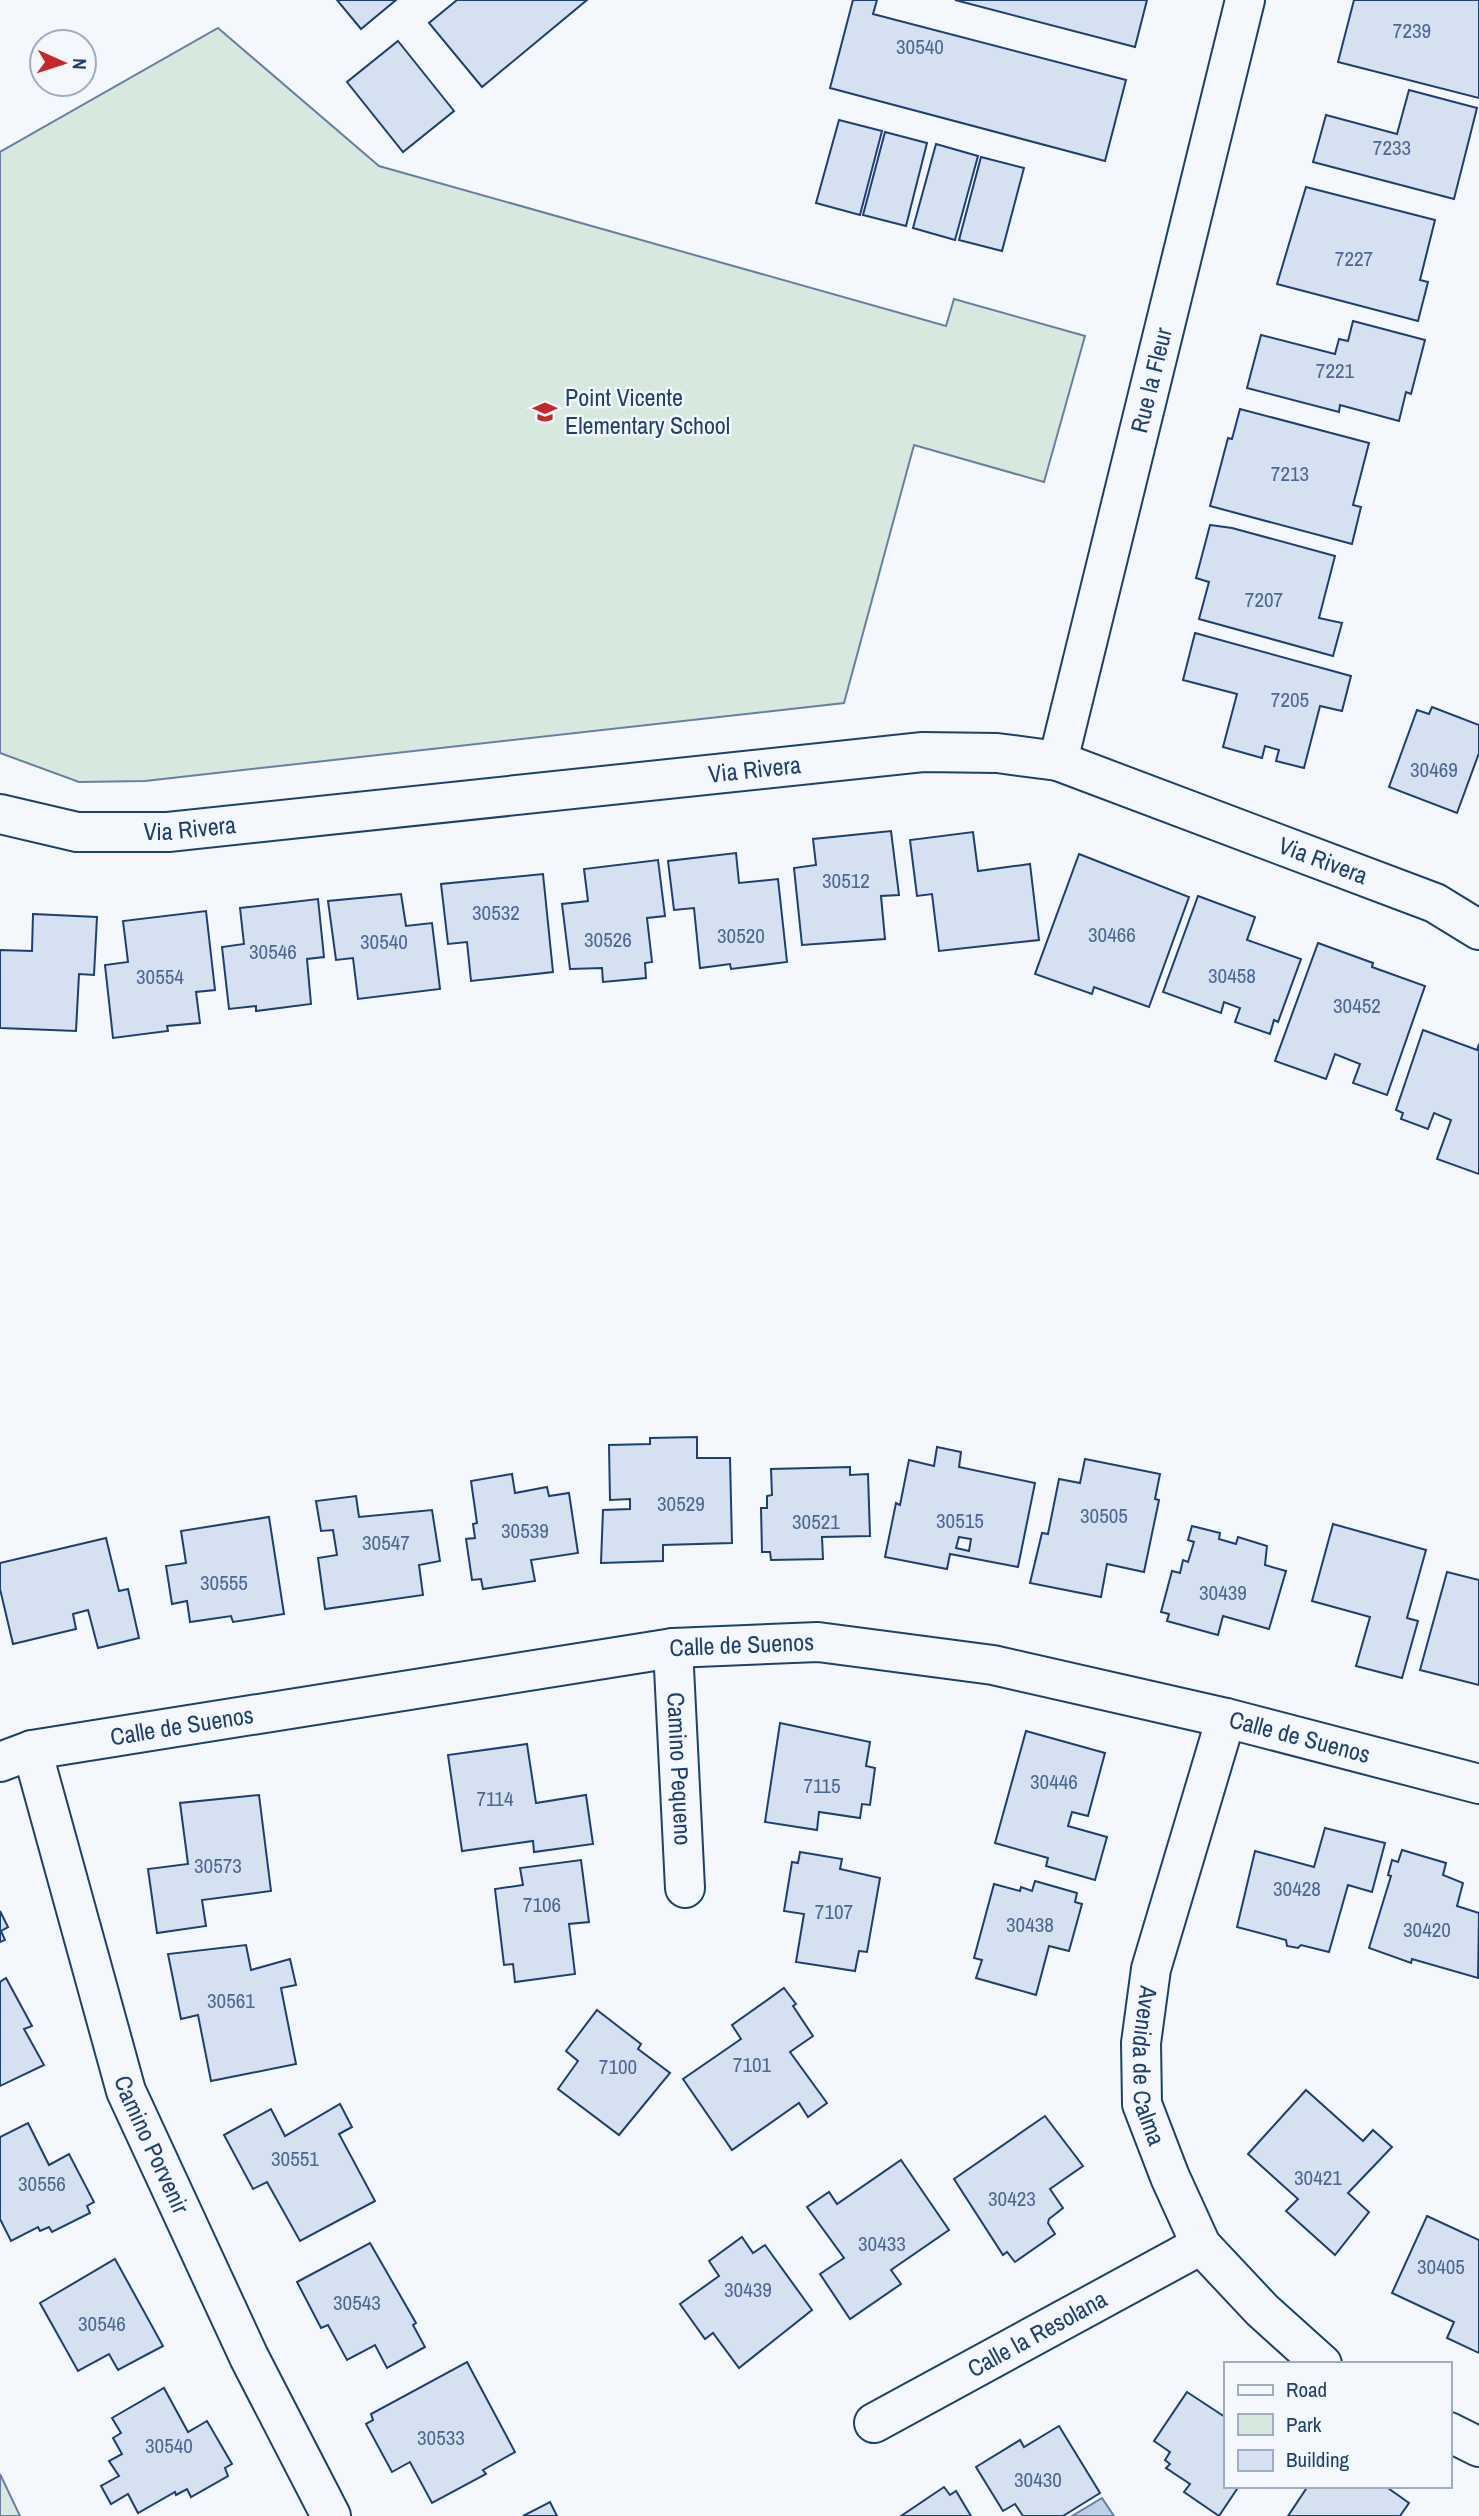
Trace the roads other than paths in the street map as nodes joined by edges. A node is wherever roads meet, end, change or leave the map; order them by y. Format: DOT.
graph roads {
  1 [pos="1245,0"];
  2 [pos="1058,761"];
  3 [pos="0,814"];
  4 [pos="1479,930"];
  5 [pos="673,1647"];
  6 [pos="1226,1718"];
  7 [pos="16,1756"];
  8 [pos="1479,1784"];
  9 [pos="685,1888"];
  10 [pos="1201,2245"];
  11 [pos="1320,2362"];
  12 [pos="874,2423"];
  13 [pos="1451,2432"];
  14 [pos="1479,2447"];
  15 [pos="331,2516"];
  1 -- 2 [label="street, Rue la Fleur"];
  2 -- 3 [label="street, Via Rivera"];
  2 -- 4 [label="street, Via Rivera"];
  5 -- 6 [label="street, Calle de Suenos"];
  5 -- 7 [label="street, Calle de Suenos"];
  5 -- 9 [label="street, Camino Pequeno"];
  6 -- 8 [label="street, Calle de Suenos"];
  6 -- 10 [label="street, Avenida de Calma"];
  7 -- 15 [label="street, Camino Porvenir"];
  10 -- 11 [label="street, Avenida de Calma"];
  10 -- 12 [label="street, Calle la Resolana"];
  13 -- 14 [label="street"];
}
